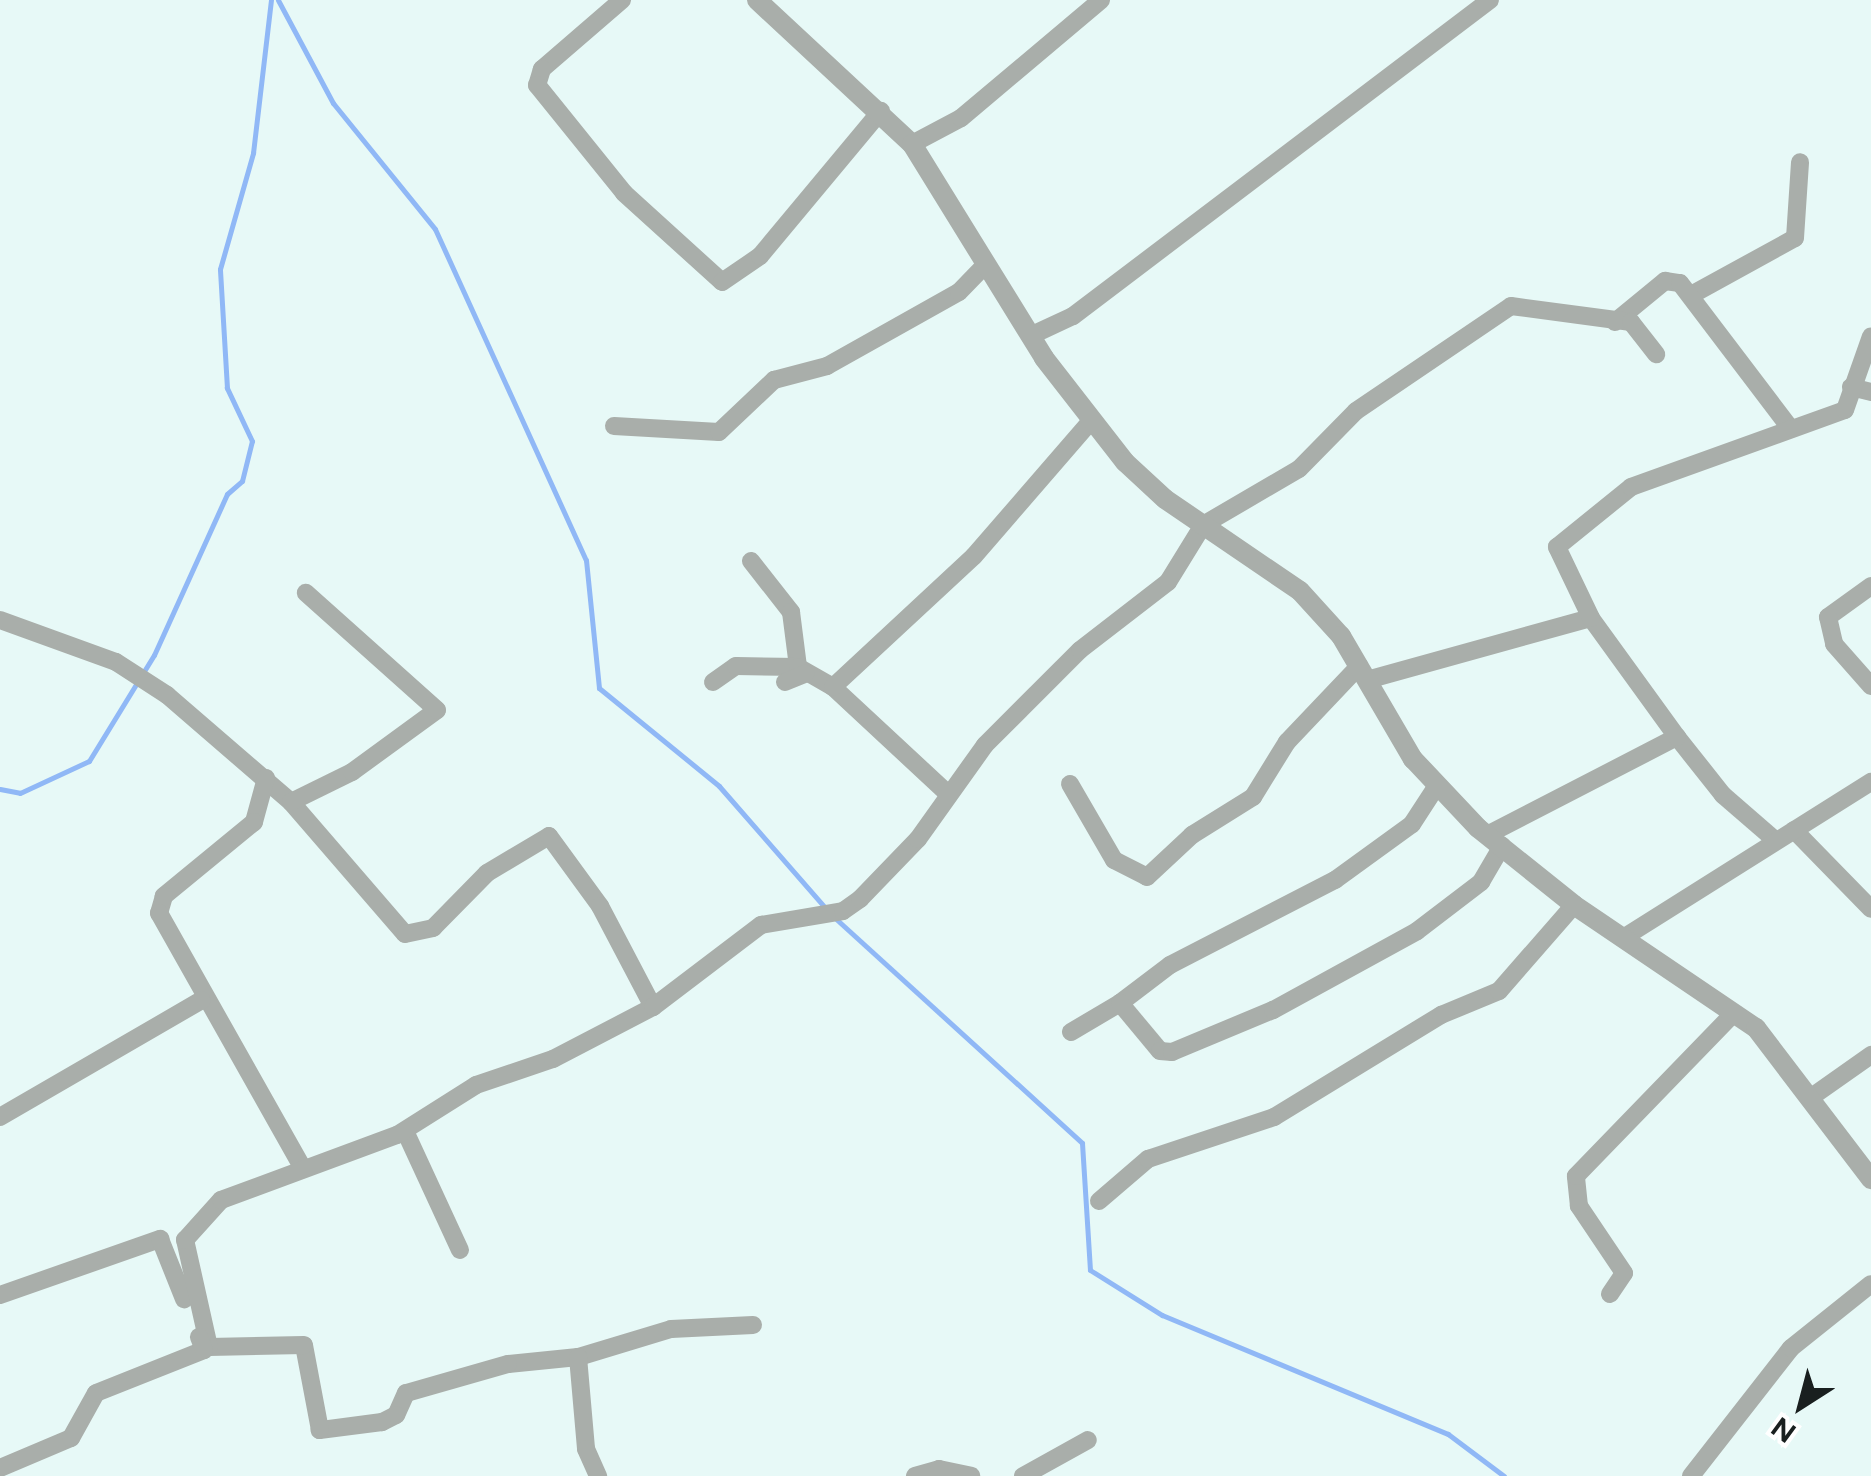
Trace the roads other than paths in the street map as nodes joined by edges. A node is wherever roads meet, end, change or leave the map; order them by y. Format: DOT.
graph roads {
  1 [pos="622,0"];
  2 [pos="757,0"];
  3 [pos="1101,0"];
  4 [pos="1490,0"];
  5 [pos="882,110"];
  6 [pos="912,144"];
  7 [pos="1800,162"];
  8 [pos="985,264"];
  9 [pos="1693,294"];
  10 [pos="1615,322"];
  11 [pos="1030,336"];
  12 [pos="1871,336"];
  13 [pos="1656,354"];
  14 [pos="1851,387"];
  15 [pos="1871,392"];
  16 [pos="1091,421"];
  17 [pos="614,426"];
  18 [pos="1791,428"];
  19 [pos="1203,525"];
  20 [pos="751,561"];
  21 [pos="1871,586"];
  22 [pos="306,592"];
  23 [pos="1591,618"];
  24 [pos="0,620"];
  25 [pos="801,671"];
  26 [pos="1363,673"];
  27 [pos="712,682"];
  28 [pos="784,682"];
  29 [pos="1871,686"];
  30 [pos="832,687"];
  31 [pos="1677,736"];
  32 [pos="266,778"];
  33 [pos="1871,782"];
  34 [pos="1070,784"];
  35 [pos="1436,787"];
  36 [pos="948,794"];
  37 [pos="291,802"];
  38 [pos="1794,830"];
  39 [pos="1775,840"];
  40 [pos="1494,841"];
  41 [pos="1574,905"];
  42 [pos="1871,910"];
  43 [pos="1623,938"];
  44 [pos="202,1000"];
  45 [pos="1120,1003"];
  46 [pos="653,1007"];
  47 [pos="1734,1013"];
  48 [pos="1071,1032"];
  49 [pos="1871,1055"];
  50 [pos="1810,1098"];
  51 [pos="0,1117"];
  52 [pos="405,1131"];
  53 [pos="302,1168"];
  54 [pos="1871,1179"];
  55 [pos="1099,1201"];
  56 [pos="460,1250"];
  57 [pos="1871,1284"];
  58 [pos="1610,1294"];
  59 [pos="0,1295"];
  60 [pos="752,1325"];
  61 [pos="578,1357"];
  62 [pos="1088,1440"];
  63 [pos="0,1468"];
  64 [pos="598,1476"];
  65 [pos="916,1476"];
  66 [pos="971,1476"];
  67 [pos="1023,1476"];
  68 [pos="1691,1476"];
  1 -- 5 [label="street"];
  2 -- 5 [label="street"];
  3 -- 6 [label="street"];
  4 -- 11 [label="street"];
  5 -- 6 [label="street"];
  6 -- 8 [label="street"];
  7 -- 9 [label="street"];
  8 -- 11 [label="street"];
  8 -- 17 [label="street"];
  9 -- 10 [label="street"];
  9 -- 18 [label="street"];
  10 -- 13 [label="street"];
  10 -- 19 [label="street"];
  11 -- 16 [label="street"];
  12 -- 14 [label="street"];
  14 -- 15 [label="street"];
  14 -- 18 [label="street"];
  16 -- 19 [label="street"];
  16 -- 30 [label="street"];
  18 -- 23 [label="street"];
  19 -- 26 [label="street"];
  19 -- 36 [label="street"];
  20 -- 25 [label="street"];
  21 -- 29 [label="street"];
  22 -- 37 [label="street"];
  23 -- 26 [label="street"];
  23 -- 31 [label="street"];
  24 -- 32 [label="street"];
  25 -- 27 [label="street"];
  25 -- 28 [label="street"];
  25 -- 30 [label="street"];
  26 -- 34 [label="street"];
  26 -- 35 [label="street"];
  30 -- 36 [label="street"];
  31 -- 39 [label="street"];
  31 -- 40 [label="street"];
  32 -- 37 [label="street"];
  32 -- 44 [label="street"];
  33 -- 38 [label="street"];
  35 -- 40 [label="street"];
  35 -- 45 [label="street"];
  36 -- 46 [label="street"];
  37 -- 46 [label="street"];
  38 -- 39 [label="street"];
  38 -- 42 [label="street"];
  39 -- 43 [label="street"];
  40 -- 41 [label="street"];
  40 -- 45 [label="street"];
  41 -- 43 [label="street"];
  41 -- 55 [label="street"];
  43 -- 47 [label="street"];
  44 -- 51 [label="street"];
  44 -- 53 [label="street"];
  45 -- 48 [label="street"];
  46 -- 52 [label="street"];
  47 -- 50 [label="street"];
  47 -- 58 [label="street"];
  49 -- 50 [label="street"];
  50 -- 54 [label="street"];
  52 -- 53 [label="street"];
  52 -- 56 [label="street"];
  53 -- 61 [label="street"];
  57 -- 68 [label="street"];
  59 -- 63 [label="street"];
  60 -- 61 [label="street"];
  61 -- 64 [label="street"];
  62 -- 67 [label="street"];
  65 -- 66 [label="street"];
}
